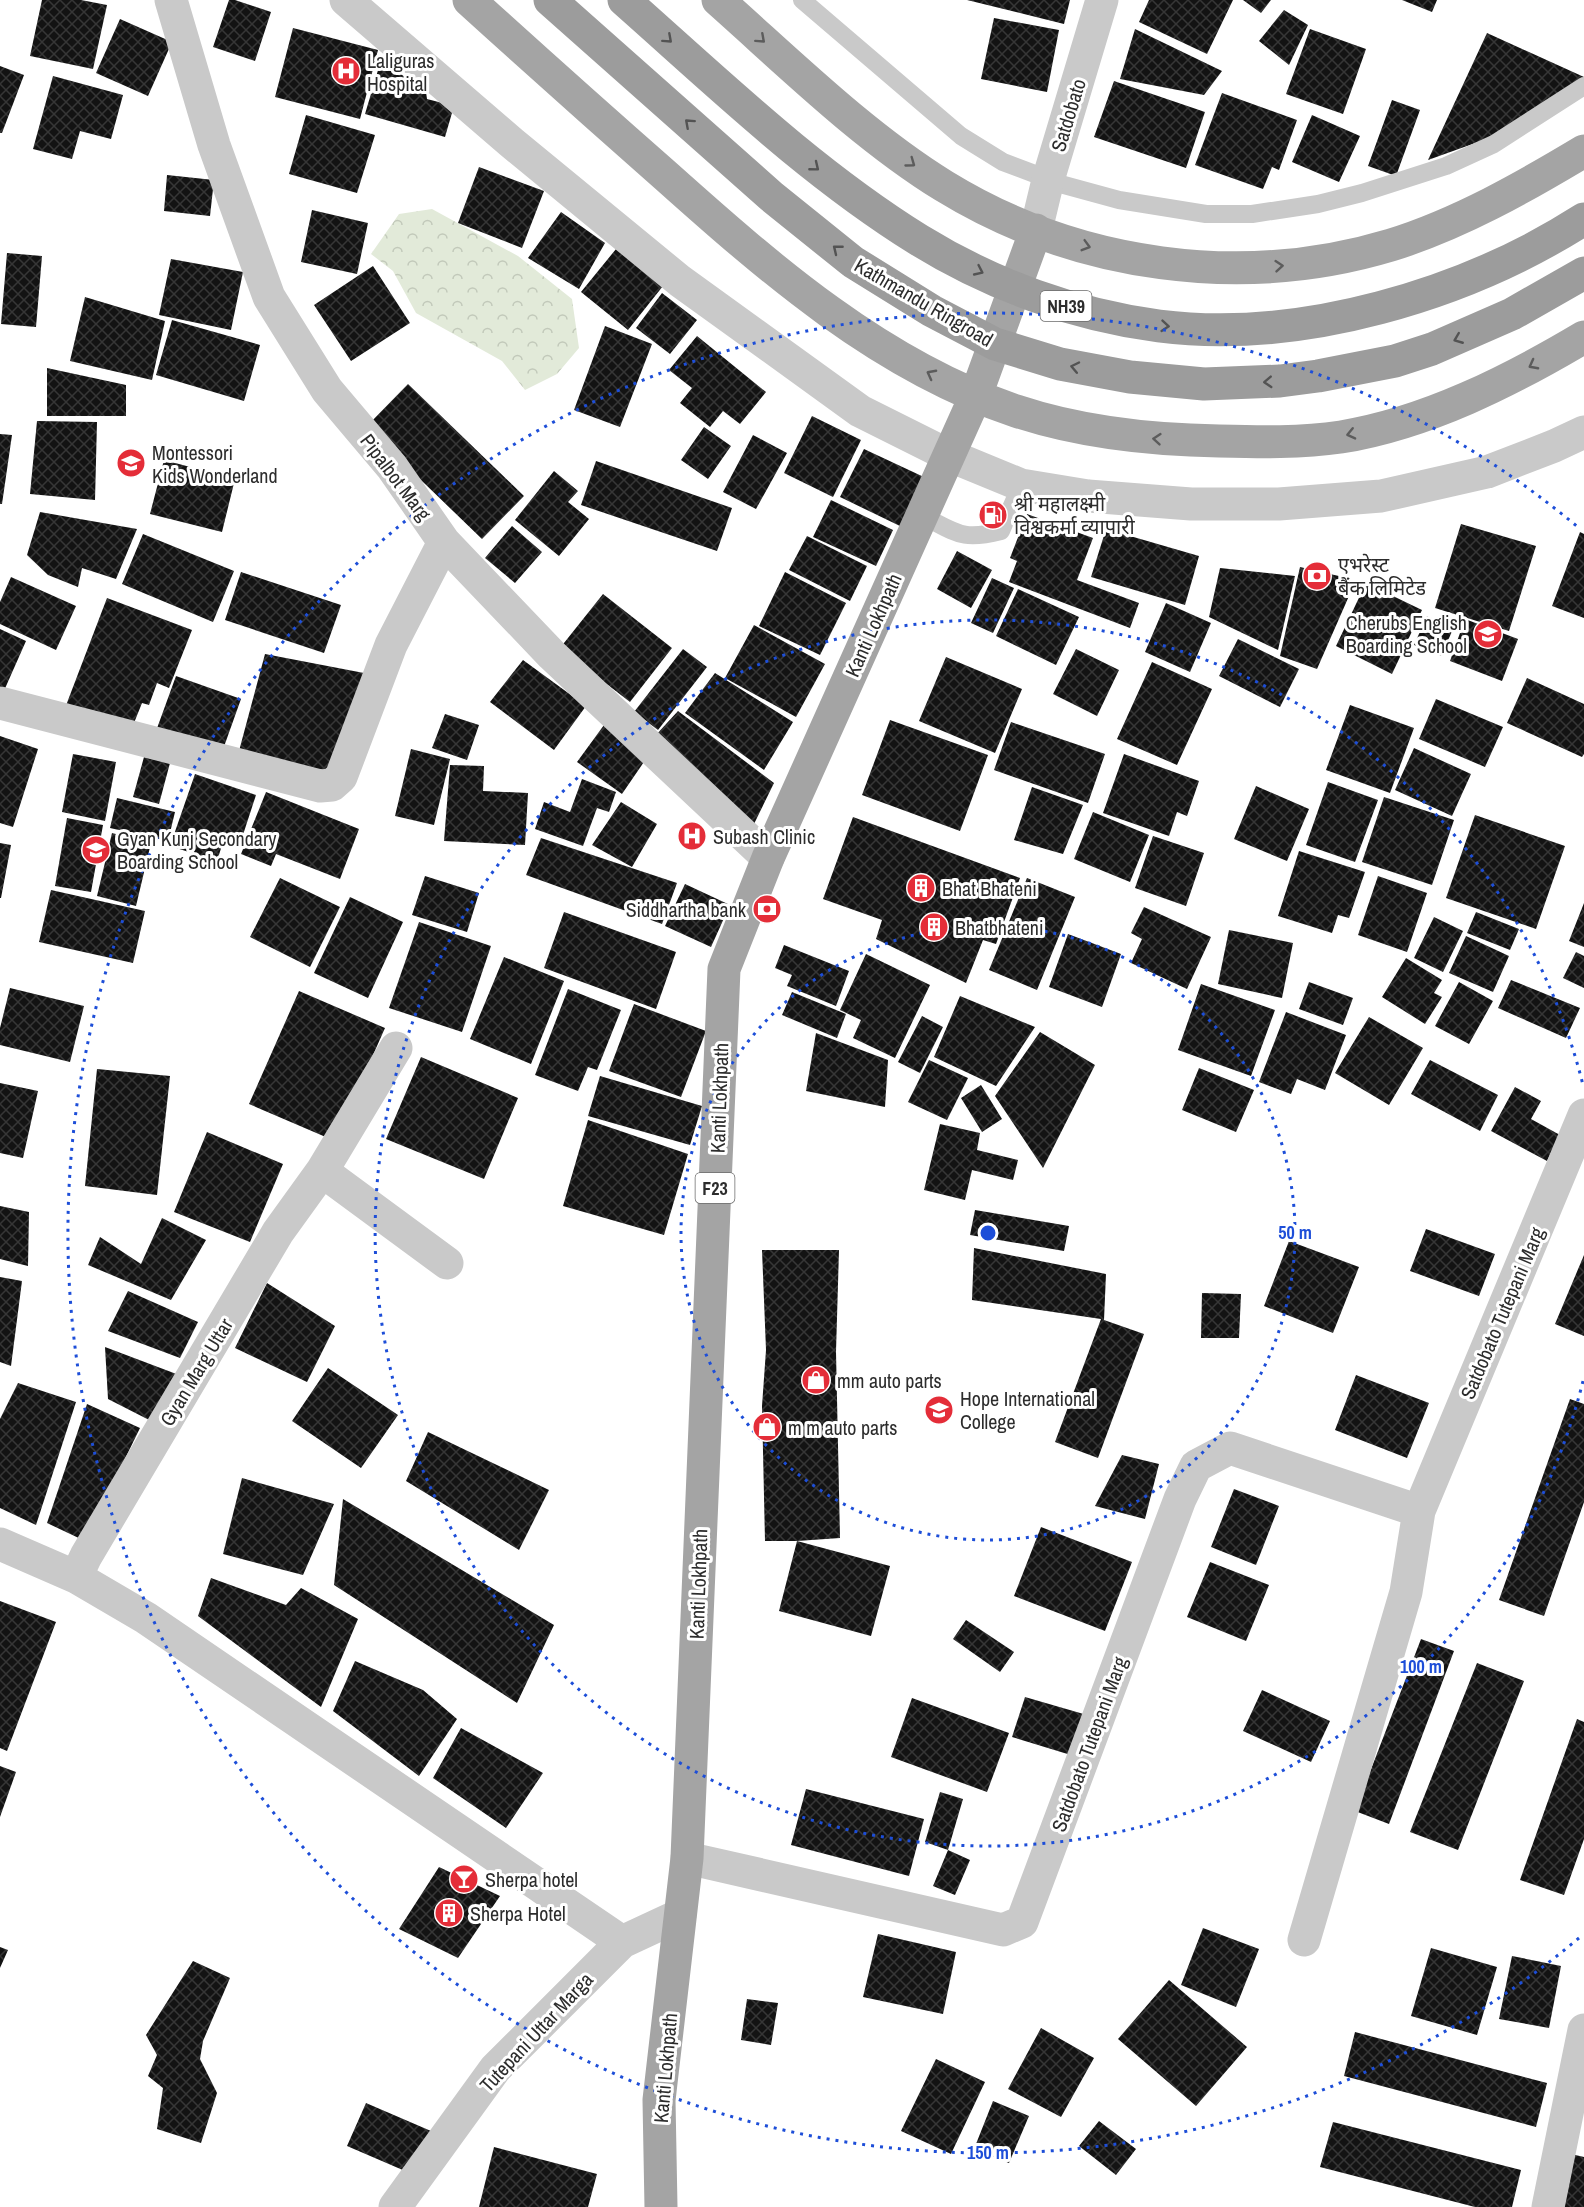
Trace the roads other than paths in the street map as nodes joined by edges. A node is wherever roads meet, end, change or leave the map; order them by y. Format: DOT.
graph roads {
  1 [pos="171,0"];
  2 [pos="346,0"];
  3 [pos="469,0"];
  4 [pos="550,0"];
  5 [pos="624,0"];
  6 [pos="718,0"];
  7 [pos="802,0"];
  8 [pos="1102,0"];
  9 [pos="1584,86"];
  10 [pos="1584,151"];
  11 [pos="1048,180"];
  12 [pos="1584,219"];
  13 [pos="1036,230"];
  14 [pos="1584,273"];
  15 [pos="1014,288"];
  16 [pos="1584,337"];
  17 [pos="995,344"];
  18 [pos="976,395"];
  19 [pos="1584,432"];
  20 [pos="948,454"];
  21 [pos="1021,485"];
  22 [pos="922,516"];
  23 [pos="444,542"];
  24 [pos="0,703"];
  25 [pos="768,858"];
  26 [pos="396,1048"];
  27 [pos="1584,1115"];
  28 [pos="322,1171"];
  29 [pos="447,1263"];
  30 [pos="1419,1511"];
  31 [pos="0,1544"];
  32 [pos="76,1577"];
  33 [pos="687,1858"];
  34 [pos="680,1915"];
  35 [pos="1304,1940"];
  36 [pos="622,1942"];
  37 [pos="1584,2030"];
  38 [pos="395,2207"];
  39 [pos="660,2207"];
  40 [pos="1548,2207"];
  1 -- 23 [label="street, Pipalbot Marg"];
  2 -- 20 [label="street"];
  18 -- 3 [label="main road, one-way"];
  17 -- 4 [label="highway, Kathmandu Ringroad, one-way"];
  5 -- 15 [label="highway, NH39, one-way"];
  6 -- 13 [label="main road, one-way"];
  7 -- 11 [label="lane"];
  8 -- 11 [label="street, Satdobato"];
  9 -- 11 [label="lane"];
  13 -- 10 [label="main road, one-way"];
  11 -- 13 [label="street, Satdobato"];
  15 -- 12 [label="highway, NH39, one-way"];
  13 -- 15 [label="main road, Kanti Lokhpath / F23"];
  14 -- 17 [label="highway, Kathmandu Ringroad, one-way"];
  15 -- 17 [label="main road, Kanti Lokhpath / F23"];
  16 -- 18 [label="main road, one-way"];
  17 -- 18 [label="main road, Kanti Lokhpath / F23"];
  18 -- 20 [label="main road, Kanti Lokhpath / F23"];
  19 -- 21 [label="street"];
  20 -- 21 [label="street"];
  20 -- 22 [label="main road, Kanti Lokhpath / F23"];
  21 -- 22 [label="lane"];
  22 -- 25 [label="main road, Kanti Lokhpath / F23"];
  23 -- 24 [label="street"];
  23 -- 25 [label="street, Pipalbot Marg"];
  25 -- 33 [label="main road, Kanti Lokhpath / F23"];
  26 -- 28 [label="street, Gyan Marg Uttar"];
  27 -- 30 [label="street, Satdobato Tutepani Marg"];
  28 -- 29 [label="street"];
  28 -- 32 [label="street, Gyan Marg Uttar"];
  30 -- 33 [label="street, Satdobato Tutepani Marg"];
  30 -- 35 [label="street, Satdobato Tutepani Marg"];
  31 -- 32 [label="street"];
  32 -- 36 [label="street"];
  33 -- 34 [label="main road, Kanti Lokhpath / F23"];
  34 -- 36 [label="street, Tutepani Uttar Marga"];
  34 -- 39 [label="main road, Kanti Lokhpath / F23"];
  36 -- 38 [label="street, Tutepani Uttar Marga"];
  37 -- 40 [label="street"];
}
